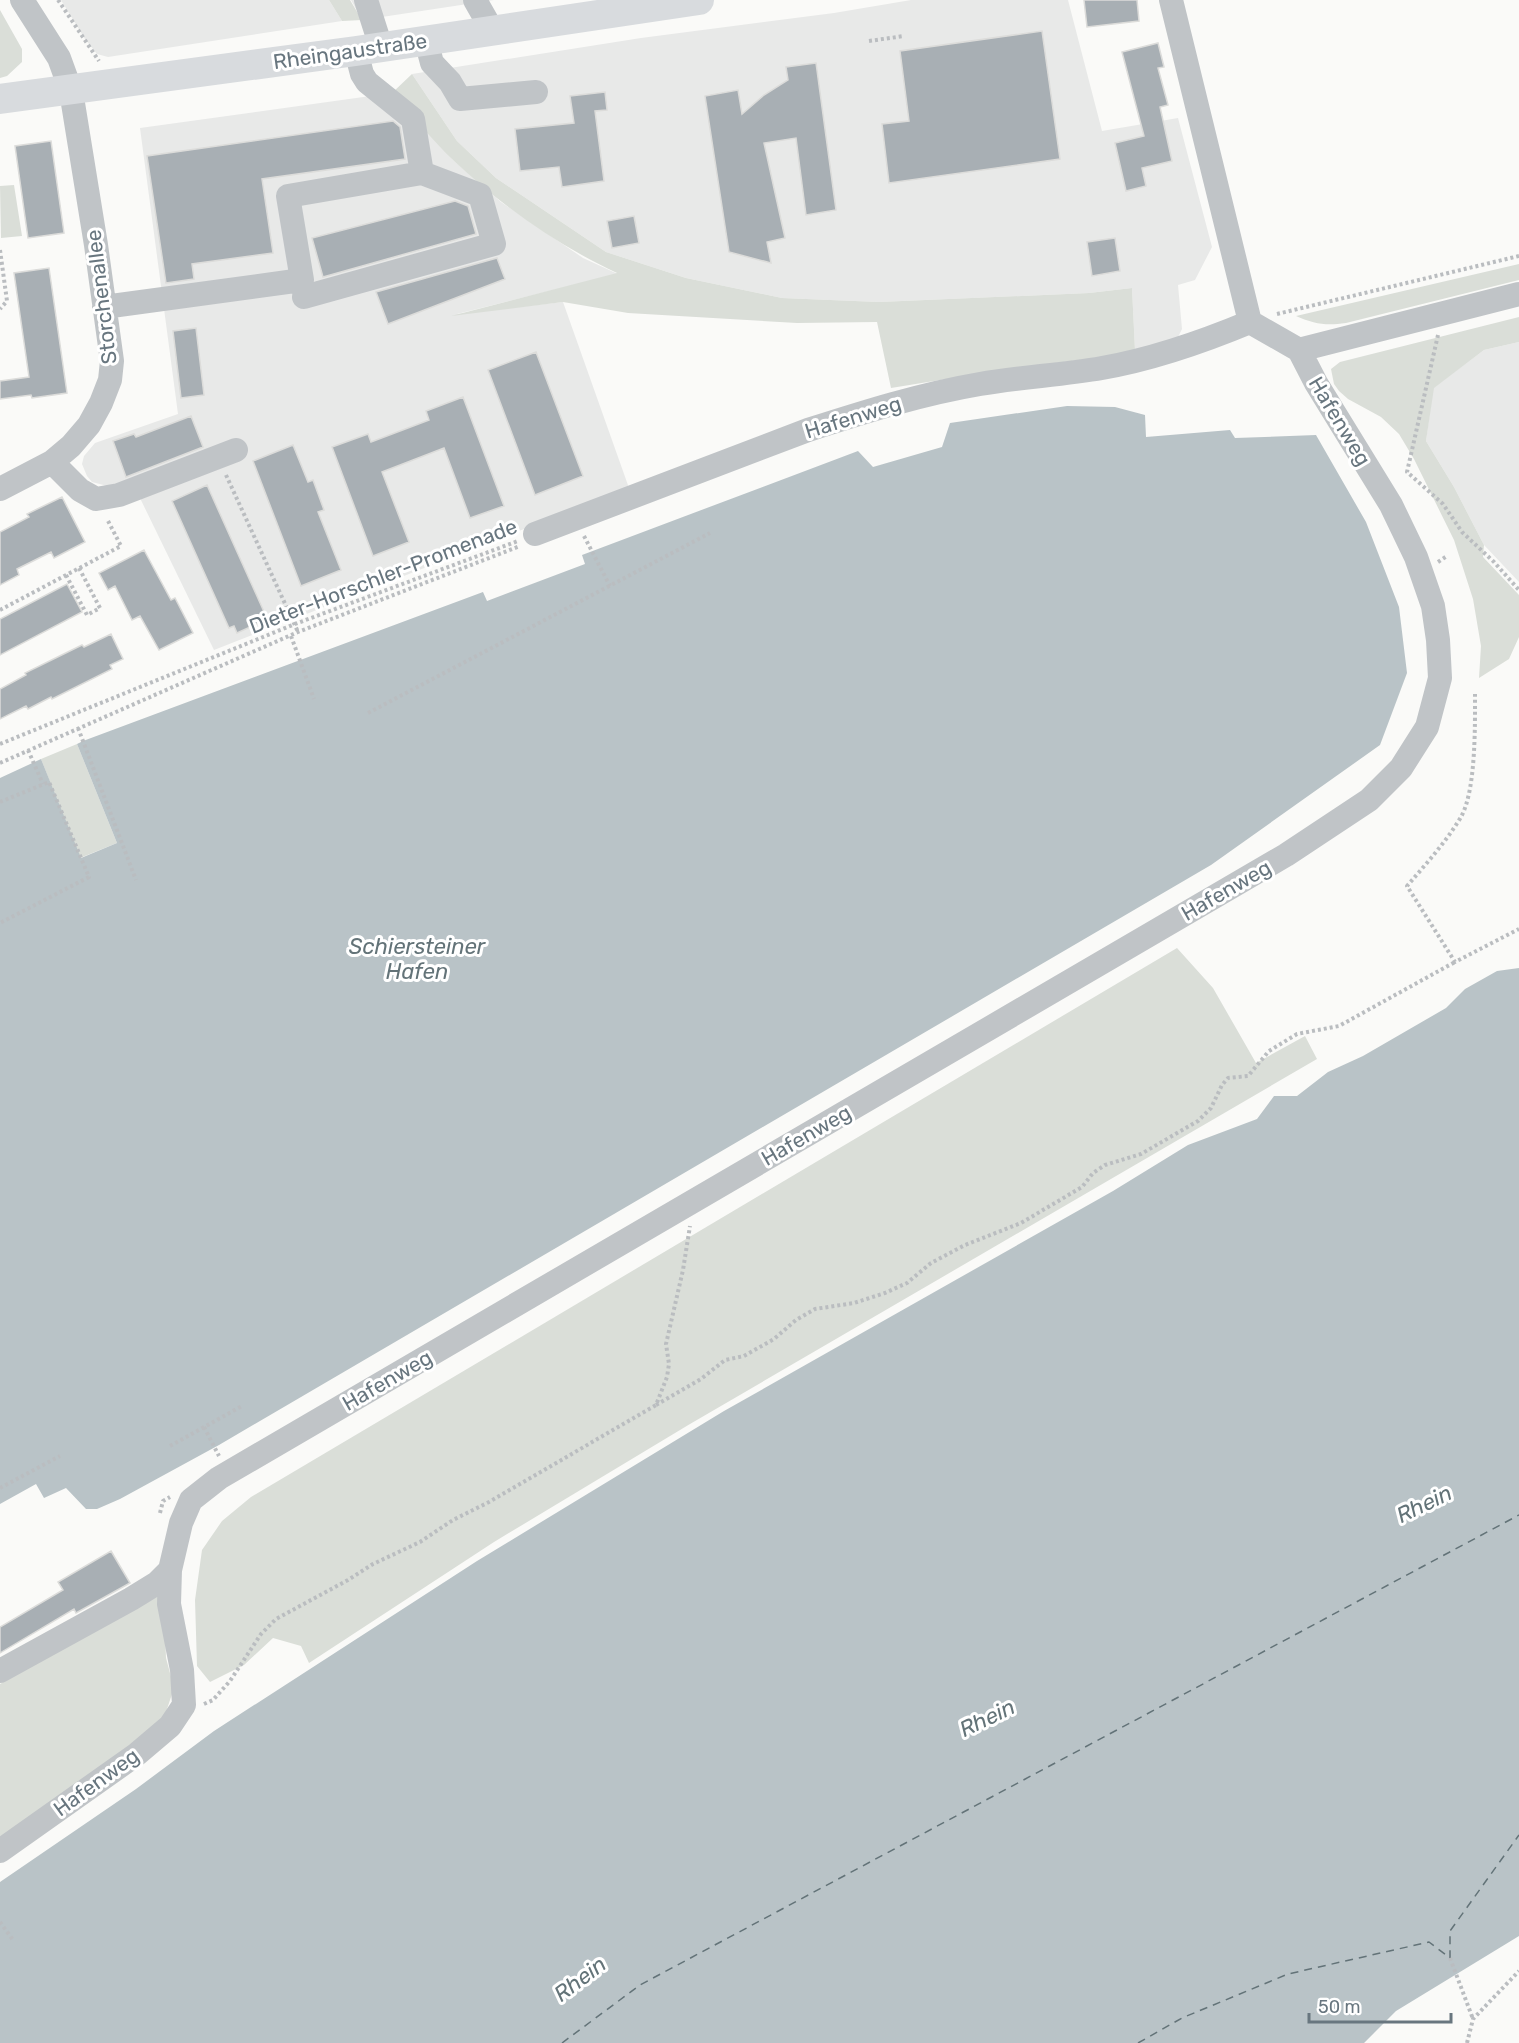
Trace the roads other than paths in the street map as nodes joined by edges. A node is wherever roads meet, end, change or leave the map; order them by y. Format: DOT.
graph roads {
  1 [pos="22,0"];
  2 [pos="366,0"];
  3 [pos="475,0"];
  4 [pos="699,0"];
  5 [pos="1171,0"];
  6 [pos="492,30"];
  7 [pos="426,40"];
  8 [pos="369,49"];
  9 [pos="71,91"];
  10 [pos="536,92"];
  11 [pos="0,99"];
  12 [pos="422,173"];
  13 [pos="1519,294"];
  14 [pos="304,297"];
  15 [pos="104,307"];
  16 [pos="1250,322"];
  17 [pos="1299,350"];
  18 [pos="236,450"];
  19 [pos="52,462"];
  20 [pos="0,489"];
  21 [pos="535,534"];
  22 [pos="170,1570"];
  23 [pos="0,1671"];
  24 [pos="0,1851"];
  1 -- 9 [label="street, Storchenallee"];
  2 -- 8 [label="street"];
  3 -- 6 [label="street"];
  4 -- 6 [label="main road, Rheingaustraße"];
  5 -- 16 [label="street"];
  6 -- 7 [label="main road, Rheingaustraße"];
  7 -- 8 [label="main road, Rheingaustraße"];
  7 -- 10 [label="street"];
  8 -- 9 [label="main road, Rheingaustraße"];
  8 -- 12 [label="street"];
  9 -- 11 [label="main road, Rheingaustraße"];
  9 -- 15 [label="street, Storchenallee"];
  12 -- 14 [label="street"];
  12 -- 15 [label="street"];
  13 -- 17 [label="street, Hafenweg"];
  15 -- 19 [label="street, Storchenallee"];
  16 -- 17 [label="street"];
  16 -- 21 [label="street, Hafenweg"];
  17 -- 22 [label="street, Hafenweg"];
  18 -- 19 [label="street"];
  19 -- 20 [label="street, Storchenallee"];
  22 -- 23 [label="street"];
  22 -- 24 [label="street, Hafenweg"];
}
